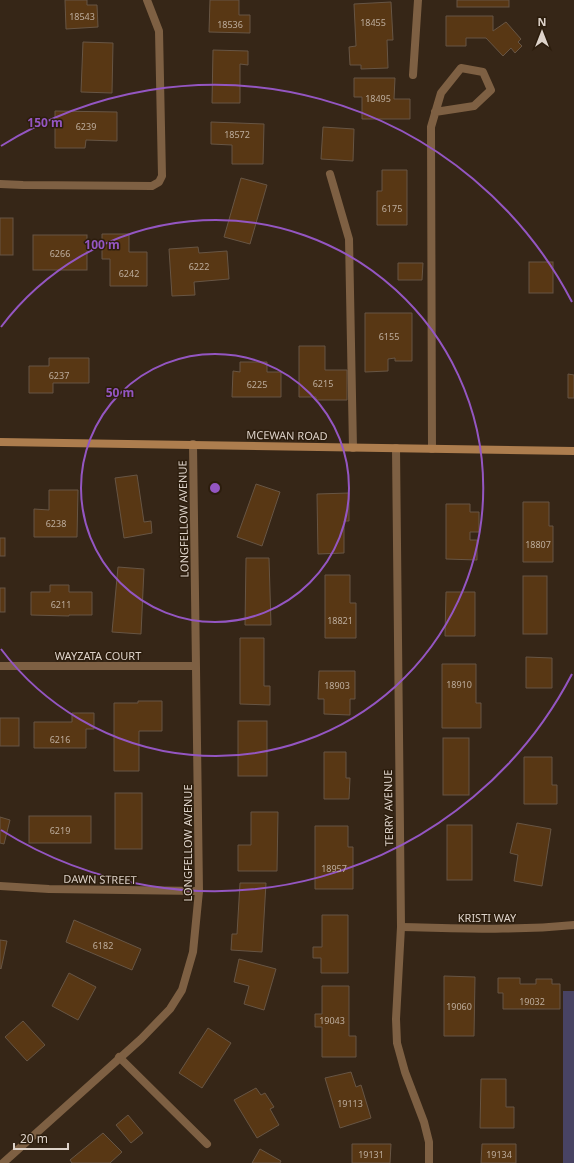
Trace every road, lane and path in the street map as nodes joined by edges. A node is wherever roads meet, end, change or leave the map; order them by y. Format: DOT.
graph roads {
  1 [pos="147,0"];
  2 [pos="418,0"];
  3 [pos="413,75"];
  4 [pos="435,112"];
  5 [pos="330,174"];
  6 [pos="0,184"];
  7 [pos="0,442"];
  8 [pos="193,444"];
  9 [pos="352,448"];
  10 [pos="396,448"];
  11 [pos="432,449"];
  12 [pos="574,451"];
  13 [pos="0,666"];
  14 [pos="195,666"];
  15 [pos="0,886"];
  16 [pos="199,891"];
  17 [pos="574,925"];
  18 [pos="401,927"];
  19 [pos="119,1057"];
  20 [pos="207,1144"];
  21 [pos="3,1163"];
  22 [pos="430,1163"];
  1 -- 6 [label="street"];
  2 -- 3 [label="street"];
  4 -- 4 [label="street"];
  4 -- 11 [label="street"];
  5 -- 9 [label="street"];
  7 -- 8 [label="street, MCEWAN ROAD"];
  8 -- 9 [label="street, MCEWAN ROAD"];
  8 -- 14 [label="street, LONGFELLOW AVENUE"];
  9 -- 10 [label="street, MCEWAN ROAD"];
  10 -- 11 [label="street, MCEWAN ROAD"];
  10 -- 18 [label="street, TERRY AVENUE"];
  11 -- 12 [label="street, MCEWAN ROAD"];
  13 -- 14 [label="street, WAYZATA COURT"];
  14 -- 16 [label="street, LONGFELLOW AVENUE"];
  15 -- 16 [label="street, DAWN STREET"];
  16 -- 19 [label="street, LONGFELLOW AVENUE"];
  17 -- 18 [label="street, KRISTI WAY"];
  18 -- 22 [label="street, TERRY AVENUE"];
  19 -- 20 [label="street"];
  19 -- 21 [label="street, LONGFELLOW AVENUE"];
}
